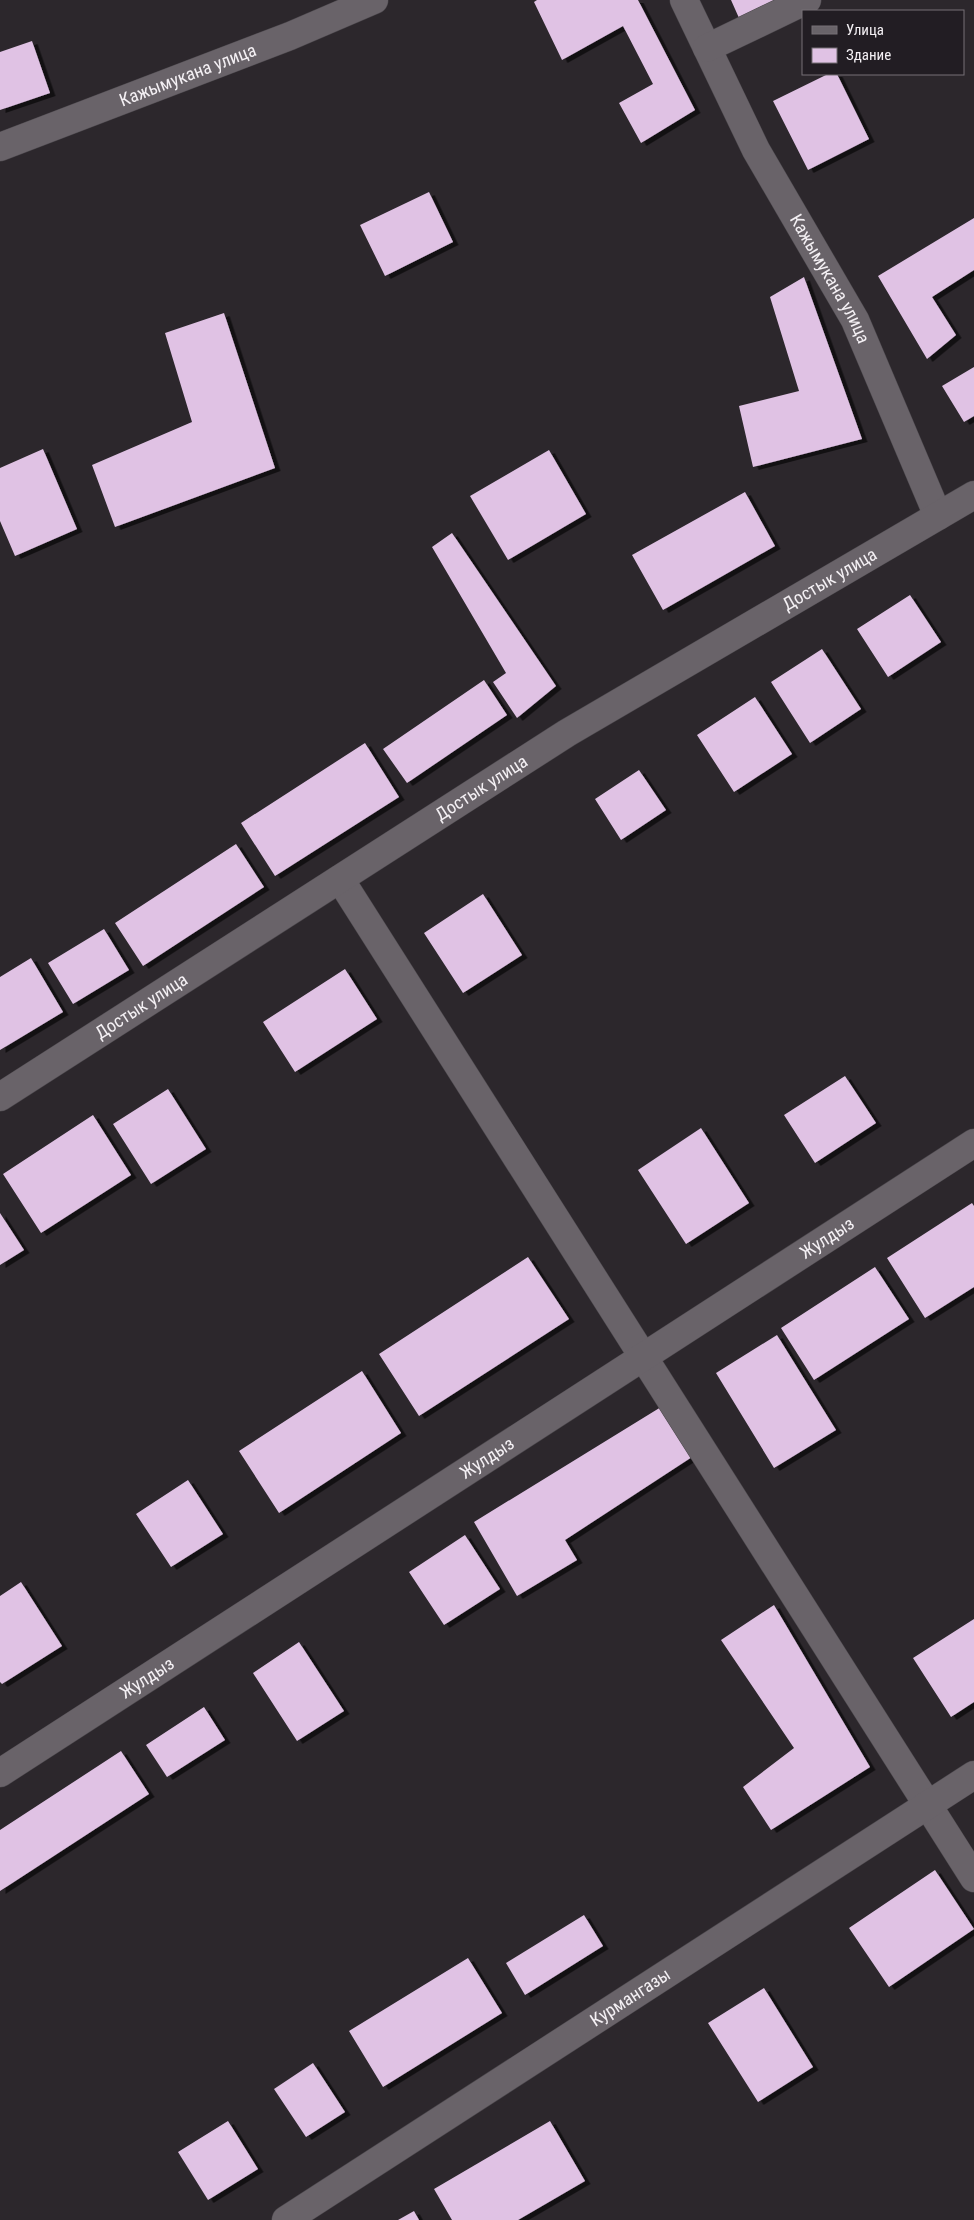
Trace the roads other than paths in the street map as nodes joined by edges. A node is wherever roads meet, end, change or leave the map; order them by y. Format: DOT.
graph roads {
  1 [pos="374,0"];
  2 [pos="684,0"];
  3 [pos="807,0"];
  4 [pos="707,48"];
  5 [pos="0,146"];
  6 [pos="974,495"];
  7 [pos="938,516"];
  8 [pos="340,879"];
  9 [pos="0,1097"];
  10 [pos="974,1143"];
  11 [pos="643,1357"];
  12 [pos="0,1773"];
  13 [pos="974,1775"];
  14 [pos="928,1805"];
  15 [pos="974,1878"];
  16 [pos="286,2220"];
  1 -- 5 [label="street, Кажымукана улица"];
  2 -- 4 [label="street, Кажымукана улица"];
  3 -- 4 [label="street"];
  4 -- 7 [label="street, Кажымукана улица"];
  6 -- 7 [label="street, Достык улица"];
  7 -- 8 [label="street, Достык улица"];
  8 -- 9 [label="street, Достык улица"];
  8 -- 11 [label="street"];
  10 -- 11 [label="street, Жулдыз"];
  11 -- 12 [label="street, Жулдыз"];
  11 -- 14 [label="street"];
  13 -- 14 [label="street, Курмангазы"];
  14 -- 15 [label="street"];
  14 -- 16 [label="street, Курмангазы"];
}
